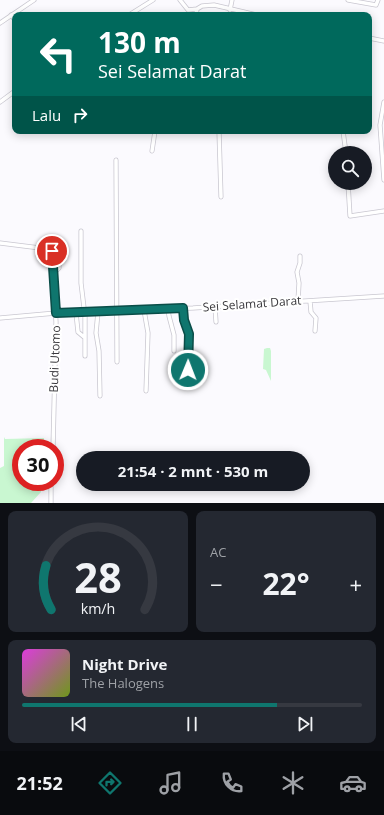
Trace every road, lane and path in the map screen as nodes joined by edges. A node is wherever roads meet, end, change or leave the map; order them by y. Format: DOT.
graph roads {
  1 [pos="34,0"];
  2 [pos="154,0"];
  3 [pos="180,0"];
  4 [pos="232,0"];
  5 [pos="348,0"];
  6 [pos="378,0"];
  7 [pos="197,9"];
  8 [pos="230,10"];
  9 [pos="16,12"];
  10 [pos="135,12"];
  11 [pos="196,12"];
  12 [pos="241,12"];
  13 [pos="11,15"];
  14 [pos="0,23"];
  15 [pos="372,39"];
  16 [pos="384,41"];
  17 [pos="12,93"];
  18 [pos="0,102"];
  19 [pos="384,105"];
  20 [pos="383,116"];
  21 [pos="155,134"];
  22 [pos="219,134"];
  23 [pos="343,134"];
  24 [pos="345,146"];
  25 [pos="152,151"];
  26 [pos="116,160"];
  27 [pos="384,180"];
  28 [pos="348,190"];
  29 [pos="221,197"];
  30 [pos="384,211"];
  31 [pos="81,231"];
  32 [pos="0,243"];
  33 [pos="62,250"];
  34 [pos="300,256"];
  35 [pos="54,273"];
  36 [pos="384,296"];
  37 [pos="298,301"];
  38 [pos="310,303"];
  39 [pos="216,310"];
  40 [pos="118,312"];
  41 [pos="144,312"];
  42 [pos="169,312"];
  43 [pos="183,312"];
  44 [pos="84,314"];
  45 [pos="56,315"];
  46 [pos="98,316"];
  47 [pos="76,317"];
  48 [pos="0,318"];
  49 [pos="216,322"];
  50 [pos="315,331"];
  51 [pos="84,336"];
  52 [pos="174,351"];
  53 [pos="85,356"];
  54 [pos="117,362"];
  55 [pos="188,370"];
  56 [pos="146,391"];
  57 [pos="100,396"];
  58 [pos="52,439"];
  59 [pos="51,491"];
  60 [pos="51,503"];
  1 -- 9 [label="street"];
  2 -- 10 [label="street"];
  3 -- 7 [label="street"];
  4 -- 8 [label="street"];
  5 -- 6 [label="street"];
  7 -- 8 [label="street"];
  7 -- 11 [label="street"];
  8 -- 12 [label="street"];
  13 -- 14 [label="street"];
  15 -- 16 [label="street"];
  17 -- 18 [label="street"];
  19 -- 20 [label="street"];
  20 -- 27 [label="street"];
  21 -- 25 [label="street"];
  22 -- 29 [label="street"];
  23 -- 24 [label="street"];
  26 -- 40 [label="street"];
  28 -- 30 [label="street"];
  31 -- 44 [label="street"];
  32 -- 35 [label="street, Budi Utomo"];
  33 -- 35 [label="street"];
  34 -- 37 [label="street"];
  35 -- 45 [label="street, Budi Utomo"];
  36 -- 38 [label="street, Sei Selamat Darat"];
  37 -- 38 [label="street, Sei Selamat Darat"];
  37 -- 39 [label="street, Sei Selamat Darat"];
  38 -- 50 [label="street"];
  39 -- 43 [label="street, Sei Selamat Darat"];
  39 -- 49 [label="street"];
  40 -- 41 [label="street, Sei Selamat Darat"];
  40 -- 46 [label="street, Sei Selamat Darat"];
  40 -- 54 [label="street"];
  41 -- 42 [label="street, Sei Selamat Darat"];
  41 -- 56 [label="street"];
  42 -- 43 [label="street, Sei Selamat Darat"];
  42 -- 52 [label="street"];
  43 -- 55 [label="street"];
  44 -- 46 [label="street, Sei Selamat Darat"];
  44 -- 47 [label="street, Sei Selamat Darat"];
  44 -- 51 [label="street"];
  45 -- 47 [label="street, Sei Selamat Darat"];
  45 -- 48 [label="street, Sei Selamat Darat"];
  45 -- 58 [label="street, Budi Utomo"];
  46 -- 57 [label="street"];
  47 -- 51 [label="street"];
  51 -- 53 [label="street"];
  59 -- 60 [label="street"];
}
